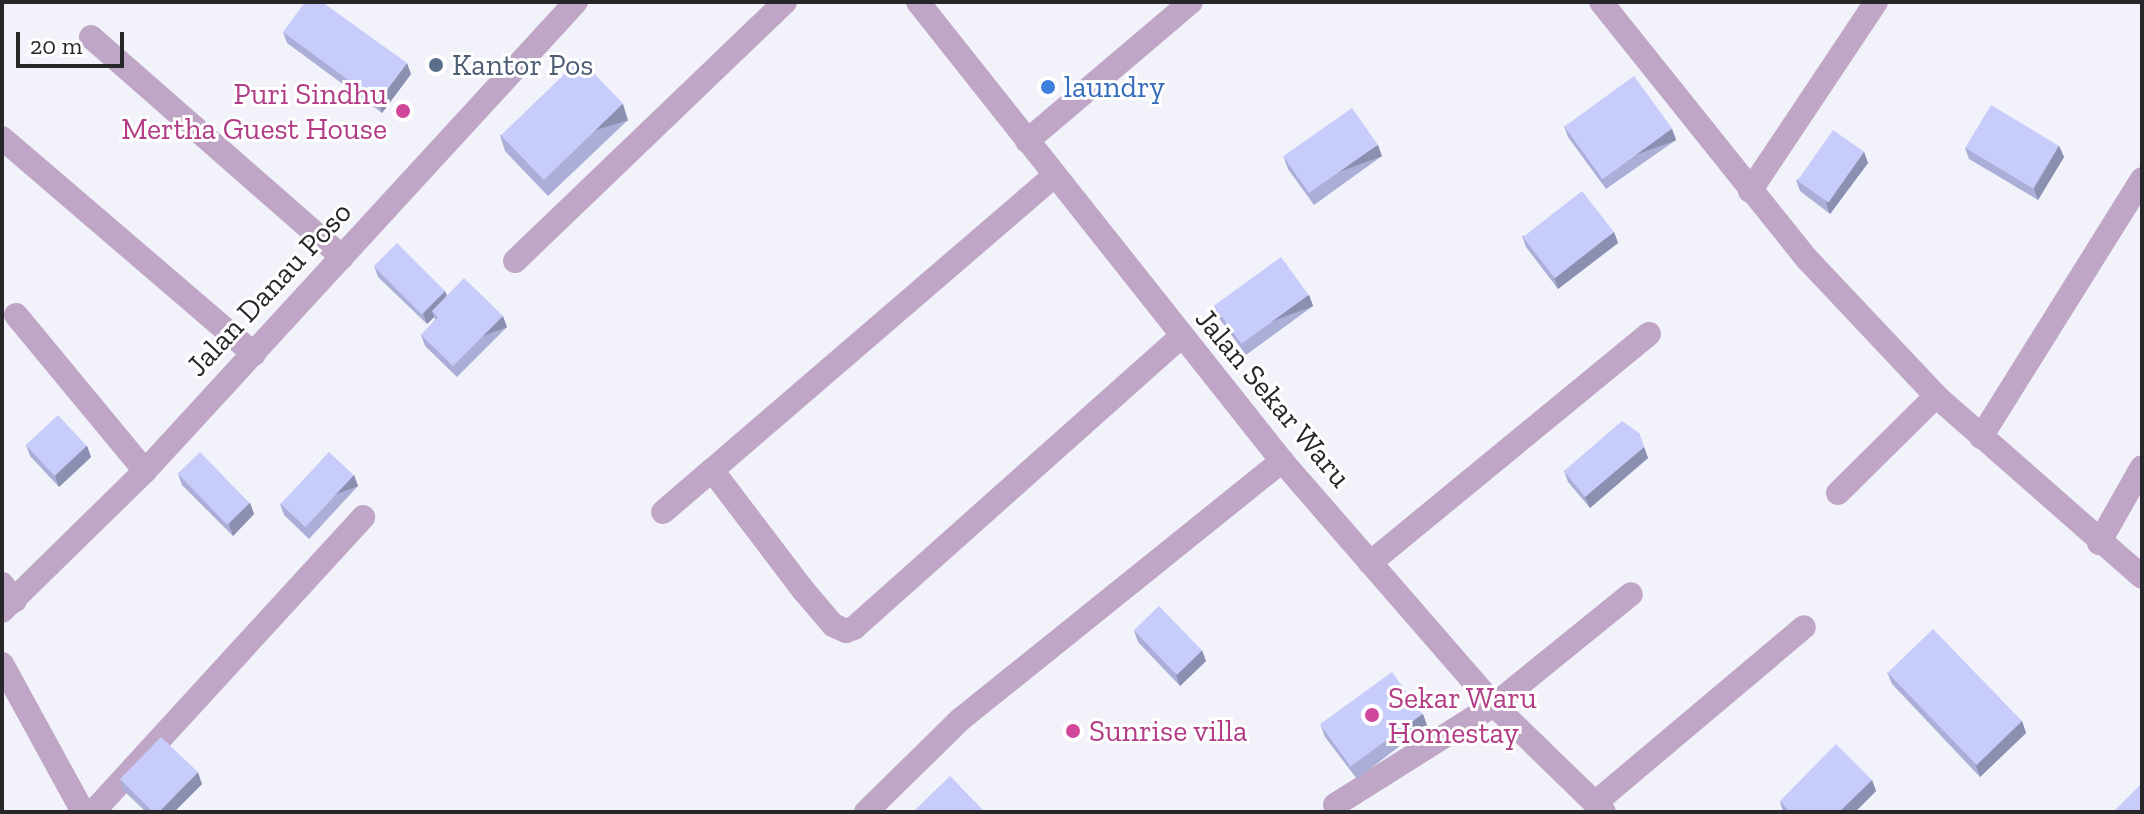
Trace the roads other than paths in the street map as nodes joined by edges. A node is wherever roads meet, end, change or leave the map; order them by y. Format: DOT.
graph roads {
  1 [pos="576,2"];
  2 [pos="785,2"];
  3 [pos="918,2"];
  4 [pos="1191,2"];
  5 [pos="1601,2"];
  6 [pos="1876,2"];
  7 [pos="91,37"];
  8 [pos="2,138"];
  9 [pos="1027,141"];
  10 [pos="1054,176"];
  11 [pos="2142,179"];
  12 [pos="1750,191"];
  13 [pos="342,257"];
  14 [pos="515,261"];
  15 [pos="16,315"];
  16 [pos="1649,334"];
  17 [pos="1181,337"];
  18 [pos="254,354"];
  19 [pos="1936,396"];
  20 [pos="1981,437"];
  21 [pos="1282,461"];
  22 [pos="2142,467"];
  23 [pos="712,470"];
  24 [pos="145,471"];
  25 [pos="1838,493"];
  26 [pos="663,512"];
  27 [pos="363,517"];
  28 [pos="2099,543"];
  29 [pos="1370,563"];
  30 [pos="2142,577"];
  31 [pos="1631,594"];
  32 [pos="6,599"];
  33 [pos="1804,627"];
  34 [pos="2,664"];
  35 [pos="1494,705"];
  36 [pos="1335,805"];
  37 [pos="1600,808"];
  38 [pos="83,812"];
  39 [pos="93,812"];
  40 [pos="866,812"];
  1 -- 13 [label="street, Jalan Danau Poso"];
  2 -- 14 [label="street"];
  3 -- 9 [label="street, Jalan Sekar Waru"];
  4 -- 9 [label="street"];
  5 -- 12 [label="street"];
  6 -- 12 [label="street"];
  7 -- 13 [label="street"];
  8 -- 18 [label="street"];
  9 -- 10 [label="street, Jalan Sekar Waru"];
  10 -- 17 [label="street, Jalan Sekar Waru"];
  10 -- 23 [label="street"];
  11 -- 20 [label="street"];
  12 -- 19 [label="street"];
  13 -- 18 [label="street, Jalan Danau Poso"];
  15 -- 24 [label="street"];
  16 -- 29 [label="street"];
  17 -- 21 [label="street, Jalan Sekar Waru"];
  17 -- 23 [label="street"];
  18 -- 24 [label="street, Jalan Danau Poso"];
  19 -- 20 [label="street"];
  19 -- 25 [label="street"];
  20 -- 28 [label="street"];
  21 -- 29 [label="street, Jalan Sekar Waru"];
  21 -- 40 [label="street"];
  22 -- 28 [label="street"];
  23 -- 26 [label="street"];
  24 -- 32 [label="street, Jalan Danau Poso"];
  27 -- 39 [label="street"];
  28 -- 30 [label="street"];
  29 -- 35 [label="street, Jalan Sekar Waru"];
  31 -- 35 [label="street"];
  33 -- 37 [label="street"];
  34 -- 38 [label="street"];
  35 -- 36 [label="street"];
  35 -- 37 [label="street, Jalan Sekar Waru"];
}
